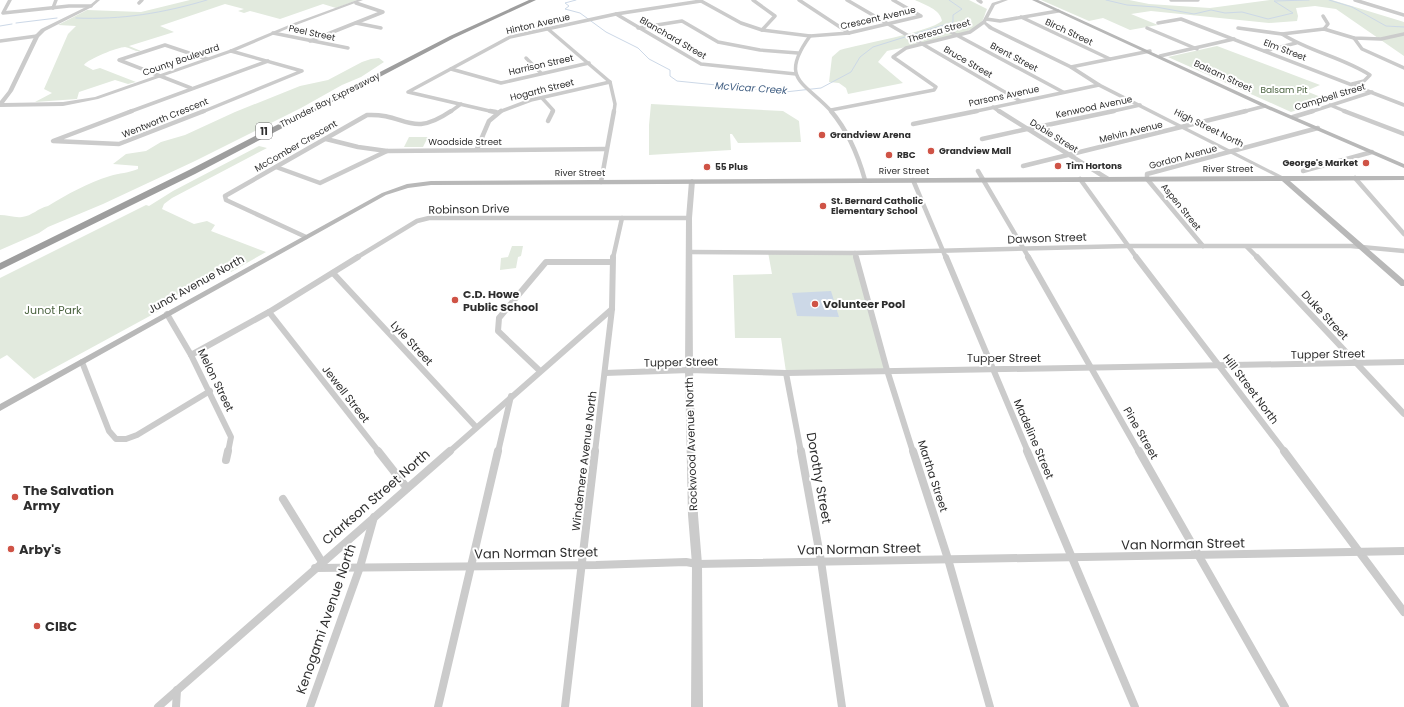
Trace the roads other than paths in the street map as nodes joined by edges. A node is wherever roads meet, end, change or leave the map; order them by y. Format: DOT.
graph roads {
  1 [pos="10,0"];
  2 [pos="56,0"];
  3 [pos="98,0"];
  4 [pos="361,0"];
  5 [pos="528,0"];
  6 [pos="533,0"];
  7 [pos="701,0"];
  8 [pos="753,0"];
  9 [pos="799,0"];
  10 [pos="847,0"];
  11 [pos="893,0"];
  12 [pos="1006,0"];
  13 [pos="1034,0"];
  14 [pos="1171,0"];
  15 [pos="1198,0"];
  16 [pos="1355,0"];
  17 [pos="356,3"];
  18 [pos="92,6"];
  19 [pos="53,8"];
  20 [pos="1058,11"];
  21 [pos="616,14"];
  22 [pos="1404,15"];
  23 [pos="1323,16"];
  24 [pos="1021,17"];
  25 [pos="985,21"];
  26 [pos="356,23"];
  27 [pos="538,23"];
  28 [pos="1158,23"];
  29 [pos="887,24"];
  30 [pos="381,28"];
  31 [pos="638,28"];
  32 [pos="978,28"];
  33 [pos="991,28"];
  34 [pos="1147,28"];
  35 [pos="1238,28"];
  36 [pos="548,29"];
  37 [pos="1324,29"];
  38 [pos="762,30"];
  39 [pos="949,31"];
  40 [pos="273,33"];
  41 [pos="849,33"];
  42 [pos="1282,34"];
  43 [pos="1404,34"];
  44 [pos="957,35"];
  45 [pos="37,36"];
  46 [pos="810,36"];
  47 [pos="1354,38"];
  48 [pos="1234,39"];
  49 [pos="0,41"];
  50 [pos="310,41"];
  51 [pos="1296,43"];
  52 [pos="921,44"];
  53 [pos="348,48"];
  54 [pos="1197,48"];
  55 [pos="231,50"];
  56 [pos="1150,51"];
  57 [pos="1265,51"];
  58 [pos="798,53"];
  59 [pos="1160,56"];
  60 [pos="526,58"];
  61 [pos="207,59"];
  62 [pos="1110,59"];
  63 [pos="268,60"];
  64 [pos="589,63"];
  65 [pos="1071,66"];
  66 [pos="1404,68"];
  67 [pos="451,69"];
  68 [pos="541,73"];
  69 [pos="796,74"];
  70 [pos="159,76"];
  71 [pos="610,82"];
  72 [pos="1352,84"];
  73 [pos="1099,85"];
  74 [pos="191,88"];
  75 [pos="1063,92"];
  76 [pos="1372,92"];
  77 [pos="542,98"];
  78 [pos="1020,101"];
  79 [pos="1403,103"];
  80 [pos="461,104"];
  81 [pos="0,105"];
  82 [pos="1140,105"];
  83 [pos="1330,105"];
  84 [pos="1265,106"];
  85 [pos="992,107"];
  86 [pos="831,110"];
  87 [pos="496,112"];
  88 [pos="1293,117"];
  89 [pos="548,121"];
  90 [pos="912,124"];
  91 [pos="1184,127"];
  92 [pos="1318,128"];
  93 [pos="1027,129"];
  94 [pos="1404,134"];
  95 [pos="326,139"];
  96 [pos="982,139"];
  97 [pos="477,149"];
  98 [pos="606,149"];
  99 [pos="387,151"];
  100 [pos="1234,152"];
  101 [pos="1372,152"];
  102 [pos="1070,155"];
  103 [pos="1023,166"];
  104 [pos="1404,166"];
  105 [pos="276,167"];
  106 [pos="978,171"];
  107 [pos="1303,171"];
  108 [pos="1147,178"];
  109 [pos="1283,178"];
  110 [pos="1355,178"];
  111 [pos="1404,178"];
  112 [pos="1080,179"];
  113 [pos="1108,179"];
  114 [pos="865,180"];
  115 [pos="913,180"];
  116 [pos="984,180"];
  117 [pos="692,181"];
  118 [pos="601,182"];
  119 [pos="405,186"];
  120 [pos="622,218"];
  121 [pos="689,218"];
  122 [pos="1404,234"];
  123 [pos="306,237"];
  124 [pos="1127,246"];
  125 [pos="1203,246"];
  126 [pos="1247,247"];
  127 [pos="1363,247"];
  128 [pos="942,250"];
  129 [pos="1023,250"];
  130 [pos="1404,251"];
  131 [pos="689,252"];
  132 [pos="855,253"];
  133 [pos="0,260"];
  134 [pos="612,262"];
  135 [pos="0,267"];
  136 [pos="333,273"];
  137 [pos="1404,284"];
  138 [pos="612,308"];
  139 [pos="270,312"];
  140 [pos="167,314"];
  141 [pos="192,355"];
  142 [pos="82,362"];
  143 [pos="1404,362"];
  144 [pos="1356,363"];
  145 [pos="1220,365"];
  146 [pos="993,368"];
  147 [pos="1092,368"];
  148 [pos="689,370"];
  149 [pos="887,370"];
  150 [pos="540,371"];
  151 [pos="605,373"];
  152 [pos="786,373"];
  153 [pos="210,391"];
  154 [pos="511,396"];
  155 [pos="0,408"];
  156 [pos="1404,414"];
  157 [pos="476,427"];
  158 [pos="226,460"];
  159 [pos="407,488"];
  160 [pos="283,499"];
  161 [pos="374,517"];
  162 [pos="1404,551"];
  163 [pos="1360,552"];
  164 [pos="1199,555"];
  165 [pos="948,559"];
  166 [pos="1072,559"];
  167 [pos="821,561"];
  168 [pos="322,562"];
  169 [pos="582,564"];
  170 [pos="697,564"];
  171 [pos="471,566"];
  172 [pos="360,567"];
  173 [pos="315,568"];
  174 [pos="1404,612"];
  175 [pos="177,690"];
  176 [pos="158,707"];
  177 [pos="176,707"];
  178 [pos="310,707"];
  179 [pos="438,707"];
  180 [pos="565,707"];
  181 [pos="697,707"];
  182 [pos="842,707"];
  183 [pos="990,707"];
  184 [pos="1135,707"];
  185 [pos="1285,707"];
  1 -- 19 [label="street"];
  2 -- 19 [label="street"];
  3 -- 18 [label="street, County Boulevard"];
  4 -- 17 [label="street, County Boulevard"];
  5 -- 133 [label="highway, Thunder Bay Expressway / 11"];
  6 -- 135 [label="highway, Thunder Bay Expressway / 11"];
  7 -- 21 [label="street, Hinton Avenue"];
  7 -- 38 [label="street, Crescent Avenue"];
  8 -- 38 [label="street"];
  9 -- 41 [label="street"];
  10 -- 29 [label="street, Bruce Street"];
  11 -- 29 [label="street, Crescent Avenue"];
  12 -- 25 [label="street, Theresa Street"];
  13 -- 20 [label="main road, Balsam Street"];
  14 -- 15 [label="street"];
  16 -- 22 [label="street"];
  17 -- 26 [label="street"];
  17 -- 40 [label="street, County Boulevard"];
  18 -- 19 [label="street"];
  18 -- 45 [label="street, County Boulevard"];
  20 -- 24 [label="street"];
  20 -- 56 [label="main road, Balsam Street"];
  21 -- 31 [label="street, Blanchard Street"];
  21 -- 36 [label="street, Hinton Avenue"];
  23 -- 37 [label="street"];
  24 -- 25 [label="street"];
  24 -- 62 [label="street, Birch Street"];
  25 -- 32 [label="street, Theresa Street"];
  25 -- 33 [label="street, High Street North"];
  26 -- 30 [label="street"];
  26 -- 50 [label="street"];
  27 -- 36 [label="street"];
  28 -- 48 [label="street, Elm Street"];
  29 -- 41 [label="street, Crescent Avenue"];
  29 -- 52 [label="street, Bruce Street"];
  31 -- 58 [label="street"];
  31 -- 69 [label="street, Blanchard Street"];
  32 -- 33 [label="street"];
  32 -- 44 [label="street, Theresa Street"];
  33 -- 65 [label="street, High Street North"];
  34 -- 54 [label="street"];
  35 -- 42 [label="street"];
  36 -- 64 [label="street"];
  36 -- 67 [label="street, Hinton Avenue"];
  37 -- 42 [label="street"];
  37 -- 47 [label="street"];
  38 -- 46 [label="street, Crescent Avenue"];
  39 -- 44 [label="street, Brent Street"];
  40 -- 50 [label="street, Peel Street"];
  40 -- 55 [label="street, County Boulevard"];
  41 -- 46 [label="street, Crescent Avenue"];
  42 -- 51 [label="street"];
  43 -- 47 [label="street"];
  44 -- 52 [label="street, Theresa Street"];
  44 -- 75 [label="street, Brent Street"];
  45 -- 49 [label="street"];
  45 -- 81 [label="street, County Boulevard"];
  46 -- 58 [label="street"];
  47 -- 66 [label="street"];
  48 -- 54 [label="street"];
  48 -- 57 [label="street, Elm Street"];
  50 -- 53 [label="street, Peel Street"];
  51 -- 57 [label="street"];
  51 -- 72 [label="street"];
  52 -- 78 [label="street, Bruce Street"];
  52 -- 86 [label="street, Theresa Street"];
  54 -- 59 [label="street"];
  55 -- 61 [label="street, County Boulevard"];
  55 -- 63 [label="street, Wentworth Crescent"];
  56 -- 59 [label="main road, Balsam Street"];
  56 -- 62 [label="street"];
  57 -- 72 [label="street, Elm Street"];
  58 -- 69 [label="street"];
  59 -- 84 [label="main road, Balsam Street"];
  60 -- 68 [label="street"];
  61 -- 70 [label="street, County Boulevard"];
  61 -- 70 [label="street"];
  62 -- 65 [label="street"];
  63 -- 74 [label="street, Wentworth Crescent"];
  63 -- 74 [label="street, Wentworth Crescent"];
  64 -- 68 [label="street, Harrison Street"];
  64 -- 71 [label="street"];
  65 -- 73 [label="street, High Street North"];
  67 -- 68 [label="street, Harrison Street"];
  67 -- 80 [label="street, Hinton Avenue"];
  69 -- 86 [label="street"];
  70 -- 74 [label="street"];
  70 -- 81 [label="street, County Boulevard"];
  71 -- 77 [label="street, Hogarth Street"];
  71 -- 98 [label="street"];
  72 -- 76 [label="street, Elm Street"];
  73 -- 75 [label="street, Parsons Avenue"];
  73 -- 82 [label="street, High Street North"];
  75 -- 78 [label="street, Parsons Avenue"];
  76 -- 79 [label="street, Elm Street"];
  76 -- 83 [label="street, Campbell Street"];
  77 -- 87 [label="street, Hogarth Street"];
  77 -- 89 [label="street"];
  78 -- 85 [label="street, Parsons Avenue"];
  80 -- 87 [label="street, Hinton Avenue"];
  80 -- 95 [label="street, McComber Crescent"];
  82 -- 91 [label="street, High Street North"];
  82 -- 93 [label="street, Kenwood Avenue"];
  83 -- 88 [label="street, Campbell Street"];
  83 -- 94 [label="street"];
  84 -- 88 [label="main road, Balsam Street"];
  84 -- 91 [label="street, Melvin Avenue"];
  85 -- 90 [label="street, Parsons Avenue"];
  85 -- 93 [label="street, Dobie Street"];
  86 -- 114 [label="street"];
  87 -- 97 [label="street"];
  88 -- 92 [label="main road, Balsam Street"];
  91 -- 100 [label="street, High Street North"];
  91 -- 102 [label="street, Melvin Avenue"];
  92 -- 100 [label="street, Gordon Avenue"];
  92 -- 101 [label="main road, Balsam Street"];
  93 -- 96 [label="street, Kenwood Avenue"];
  93 -- 102 [label="street, Dobie Street"];
  95 -- 99 [label="street, Woodside Street"];
  95 -- 105 [label="street, McComber Crescent"];
  97 -- 98 [label="street, Woodside Street"];
  97 -- 99 [label="street, Woodside Street"];
  98 -- 118 [label="street"];
  99 -- 105 [label="street"];
  100 -- 108 [label="street, Gordon Avenue"];
  100 -- 109 [label="street, High Street North"];
  101 -- 104 [label="main road, Balsam Street"];
  101 -- 107 [label="street"];
  102 -- 103 [label="street, Melvin Avenue"];
  102 -- 113 [label="street, Dobie Street"];
  105 -- 123 [label="street, McComber Crescent"];
  106 -- 116 [label="street, Pine Street"];
  108 -- 109 [label="main road, River Street"];
  108 -- 113 [label="main road, River Street"];
  108 -- 125 [label="street, Aspen Street"];
  109 -- 110 [label="main road, River Street"];
  109 -- 127 [label="main road, High Street North"];
  110 -- 111 [label="main road, River Street"];
  110 -- 122 [label="street"];
  112 -- 113 [label="main road, River Street"];
  112 -- 116 [label="main road, River Street"];
  112 -- 124 [label="street, Hill Street North"];
  114 -- 115 [label="main road, River Street"];
  114 -- 117 [label="main road, River Street"];
  115 -- 116 [label="main road, River Street"];
  115 -- 128 [label="street, Madeline Street"];
  116 -- 129 [label="street, Pine Street"];
  117 -- 118 [label="main road, River Street"];
  117 -- 121 [label="street, Rockwood Avenue North"];
  118 -- 119 [label="main road, River Street"];
  119 -- 123 [label="main road, Junot Avenue North"];
  120 -- 121 [label="street, Robinson Drive"];
  120 -- 134 [label="street, Windemere Avenue North"];
  120 -- 136 [label="street, Robinson Drive"];
  121 -- 131 [label="street, Rockwood Avenue North"];
  123 -- 140 [label="main road, Junot Avenue North"];
  124 -- 125 [label="street, Dawson Street"];
  124 -- 129 [label="street, Dawson Street"];
  124 -- 145 [label="street, Hill Street North"];
  125 -- 126 [label="street, Dawson Street"];
  126 -- 127 [label="street, Dawson Street"];
  126 -- 144 [label="street, Duke Street"];
  127 -- 130 [label="street, Dawson Street"];
  127 -- 137 [label="main road, High Street North"];
  128 -- 129 [label="street, Dawson Street"];
  128 -- 132 [label="street, Dawson Street"];
  128 -- 146 [label="street, Madeline Street"];
  129 -- 147 [label="street, Pine Street"];
  131 -- 132 [label="street, Dawson Street"];
  131 -- 148 [label="street, Rockwood Avenue North"];
  132 -- 149 [label="street, Martha Street"];
  134 -- 138 [label="street, Windemere Avenue North"];
  134 -- 150 [label="street"];
  136 -- 139 [label="street, Robinson Drive"];
  136 -- 157 [label="street, Lyle Street"];
  138 -- 150 [label="street, Clarkson Street North"];
  138 -- 151 [label="street, Windemere Avenue North"];
  139 -- 141 [label="street, Robinson Drive"];
  139 -- 159 [label="street, Jewell Street"];
  140 -- 141 [label="street, Melon Street"];
  140 -- 142 [label="main road, Junot Avenue North"];
  141 -- 153 [label="street, Melon Street"];
  142 -- 153 [label="street"];
  142 -- 155 [label="main road, Junot Avenue North"];
  143 -- 144 [label="street, Tupper Street"];
  144 -- 145 [label="street, Tupper Street"];
  144 -- 156 [label="street, Duke Street"];
  145 -- 147 [label="street, Tupper Street"];
  145 -- 163 [label="street, Hill Street North"];
  146 -- 147 [label="street, Tupper Street"];
  146 -- 149 [label="street, Tupper Street"];
  146 -- 166 [label="street, Madeline Street"];
  147 -- 164 [label="street, Pine Street"];
  148 -- 151 [label="street, Tupper Street"];
  148 -- 152 [label="street, Tupper Street"];
  148 -- 170 [label="street, Rockwood Avenue North"];
  149 -- 152 [label="street, Tupper Street"];
  149 -- 165 [label="street, Martha Street"];
  150 -- 154 [label="street, Clarkson Street North"];
  151 -- 169 [label="street, Windemere Avenue North"];
  152 -- 167 [label="street, Dorothy Street"];
  153 -- 158 [label="street, Melon Street"];
  154 -- 157 [label="street, Clarkson Street North"];
  154 -- 171 [label="street"];
  157 -- 159 [label="street, Clarkson Street North"];
  159 -- 161 [label="street, Clarkson Street North"];
  160 -- 168 [label="street"];
  161 -- 168 [label="street, Clarkson Street North"];
  161 -- 172 [label="street, Kenogami Avenue North"];
  162 -- 163 [label="street, Van Norman Street"];
  163 -- 164 [label="street, Van Norman Street"];
  163 -- 174 [label="street, Hill Street North"];
  164 -- 166 [label="street, Van Norman Street"];
  164 -- 185 [label="street, Pine Street"];
  165 -- 166 [label="street, Van Norman Street"];
  165 -- 167 [label="street, Van Norman Street"];
  165 -- 183 [label="street, Martha Street"];
  166 -- 184 [label="street, Madeline Street"];
  167 -- 170 [label="street, Van Norman Street"];
  167 -- 182 [label="street, Dorothy Street"];
  168 -- 173 [label="street, Clarkson Street North"];
  169 -- 170 [label="street, Van Norman Street"];
  169 -- 171 [label="street, Van Norman Street"];
  169 -- 180 [label="street, Windemere Avenue North"];
  170 -- 181 [label="street, Rockwood Avenue North"];
  171 -- 172 [label="street, Van Norman Street"];
  171 -- 179 [label="street"];
  172 -- 173 [label="street, Van Norman Street"];
  172 -- 178 [label="street, Kenogami Avenue North"];
  173 -- 175 [label="street, Clarkson Street North"];
  175 -- 176 [label="street, Clarkson Street North"];
  175 -- 177 [label="street"];
}
